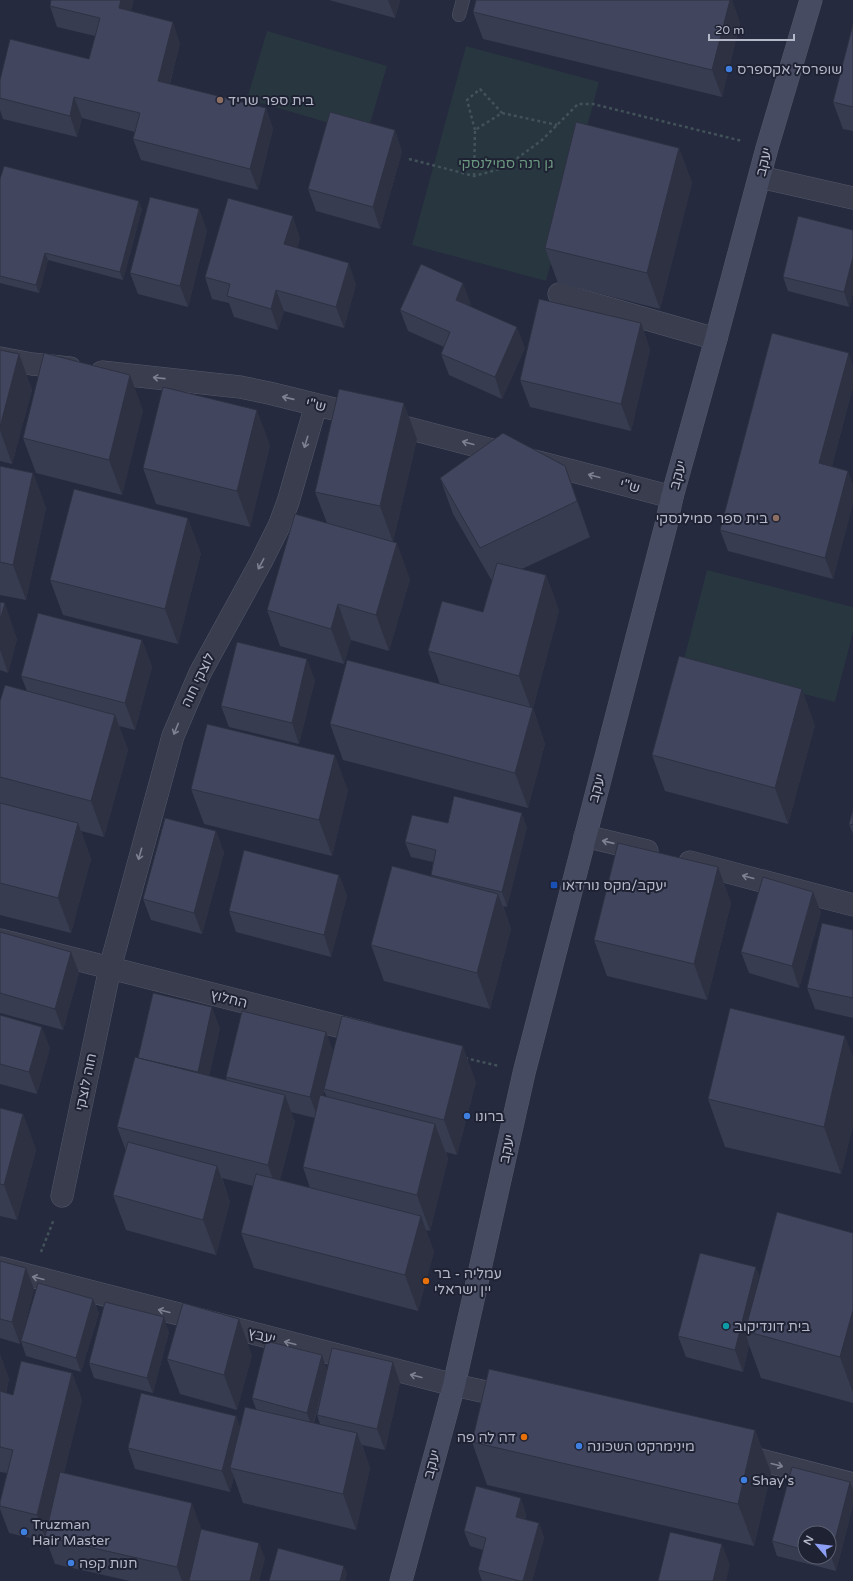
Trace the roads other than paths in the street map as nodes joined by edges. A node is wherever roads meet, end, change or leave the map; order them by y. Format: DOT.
graph roads {
  1 [pos="463,0"];
  2 [pos="812,0"];
  3 [pos="459,15"];
  4 [pos="760,177"];
  5 [pos="853,198"];
  6 [pos="559,294"];
  7 [pos="716,339"];
  8 [pos="0,358"];
  9 [pos="316,405"];
  10 [pos="672,497"];
  11 [pos="585,836"];
  12 [pos="853,905"];
  13 [pos="0,940"];
  14 [pos="110,968"];
  15 [pos="390,1039"];
  16 [pos="62,1196"];
  17 [pos="0,1268"];
  18 [pos="454,1385"];
  19 [pos="530,1403"];
  20 [pos="719,1449"];
  21 [pos="853,1484"];
  22 [pos="401,1581"];
  1 -- 3 [label="lane"];
  2 -- 4 [label="street, יעקב"];
  4 -- 5 [label="street"];
  4 -- 7 [label="street, יעקב"];
  6 -- 7 [label="street"];
  7 -- 10 [label="street, יעקב"];
  9 -- 8 [label="street, ש\"י, one-way"];
  10 -- 9 [label="street, ש\"י, one-way"];
  9 -- 14 [label="street, לוצקי חוה, one-way"];
  10 -- 11 [label="street, יעקב"];
  12 -- 11 [label="street, one-way"];
  11 -- 18 [label="street, יעקב"];
  13 -- 14 [label="street, החלוץ"];
  14 -- 15 [label="street, החלוץ"];
  14 -- 16 [label="street, חוה לוצקי"];
  18 -- 17 [label="street, יעבץ, one-way"];
  18 -- 19 [label="street, יעבץ"];
  18 -- 22 [label="street, יעקב"];
  20 -- 21 [label="street, one-way"];
}
